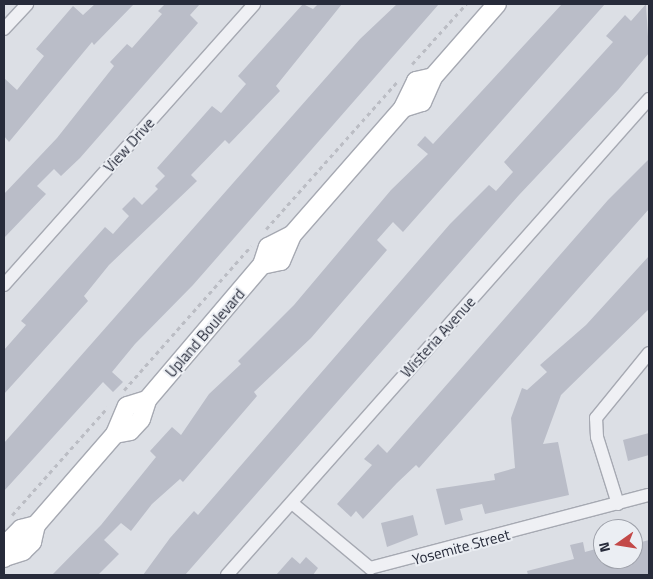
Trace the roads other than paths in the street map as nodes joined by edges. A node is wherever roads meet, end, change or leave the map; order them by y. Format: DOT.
graph roads {
  1 [pos="27,4"];
  2 [pos="254,4"];
  3 [pos="497,4"];
  4 [pos="4,29"];
  5 [pos="649,99"];
  6 [pos="4,285"];
  7 [pos="649,353"];
  8 [pos="649,495"];
  9 [pos="292,503"];
  10 [pos="618,504"];
  11 [pos="4,558"];
  12 [pos="227,575"];
  1 -- 4 [label="street"];
  2 -- 6 [label="street, View Drive"];
  3 -- 11 [label="street, Upland Boulevard"];
  5 -- 9 [label="street, Wisteria Avenue"];
  7 -- 10 [label="street"];
  8 -- 10 [label="street, Yosemite Street"];
  9 -- 10 [label="street, Yosemite Street"];
  9 -- 12 [label="street, Wisteria Avenue"];
}
